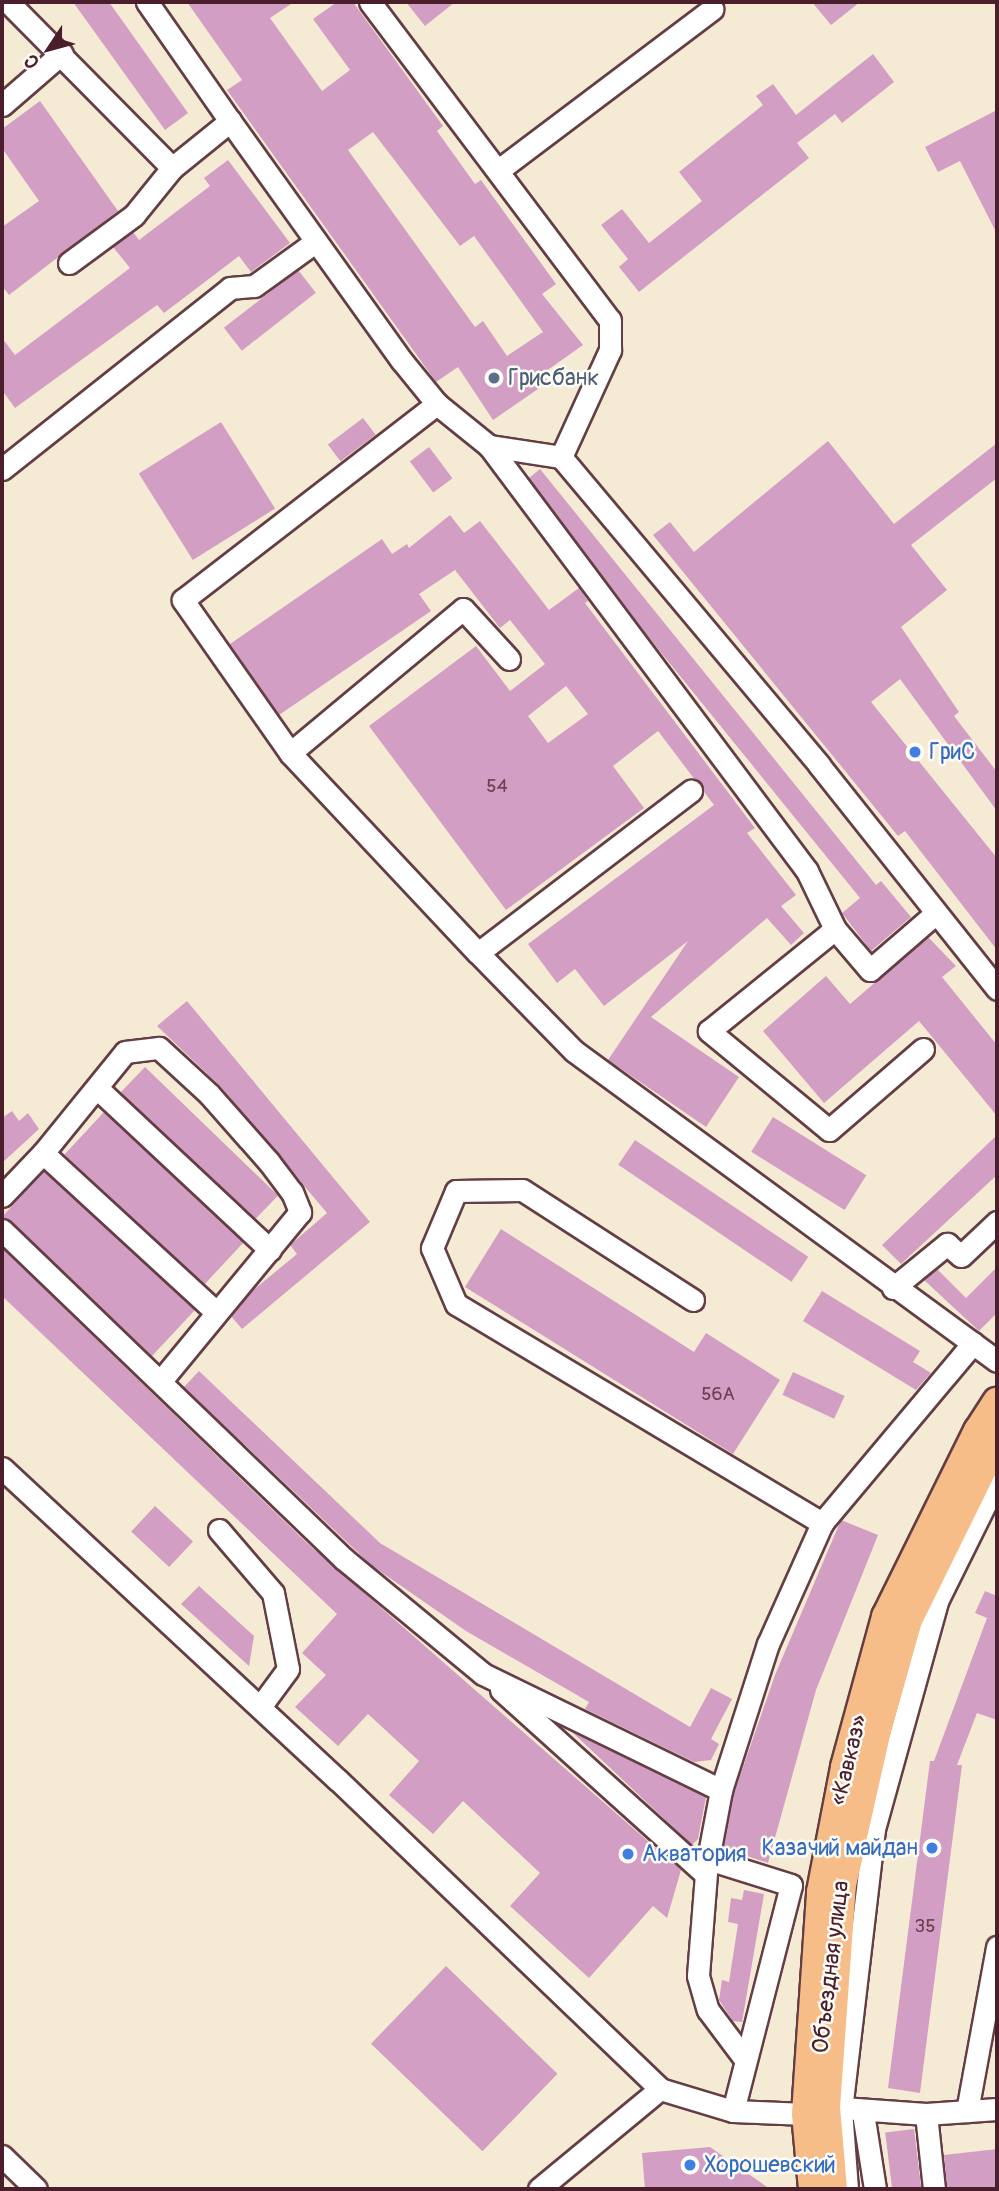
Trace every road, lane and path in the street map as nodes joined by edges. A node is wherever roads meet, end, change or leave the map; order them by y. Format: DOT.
graph roads {
  1 [pos="8,2"];
  2 [pos="147,2"];
  3 [pos="370,2"];
  4 [pos="712,9"];
  5 [pos="62,53"];
  6 [pos="2,105"];
  7 [pos="230,121"];
  8 [pos="173,168"];
  9 [pos="500,169"];
  10 [pos="315,242"];
  11 [pos="69,262"];
  12 [pos="437,404"];
  13 [pos="489,446"];
  14 [pos="561,457"];
  15 [pos="2,469"];
  16 [pos="509,659"];
  17 [pos="290,753"];
  18 [pos="691,791"];
  19 [pos="936,913"];
  20 [pos="835,929"];
  21 [pos="478,953"];
  22 [pos="997,989"];
  23 [pos="923,1048"];
  24 [pos="96,1088"];
  25 [pos="43,1153"];
  26 [pos="2,1196"];
  27 [pos="997,1222"];
  28 [pos="2,1230"];
  29 [pos="270,1250"];
  30 [pos="893,1288"];
  31 [pos="693,1300"];
  32 [pos="216,1312"];
  33 [pos="973,1343"];
  34 [pos="997,1361"];
  35 [pos="160,1382"];
  36 [pos="997,1402"];
  37 [pos="997,1439"];
  38 [pos="2,1468"];
  39 [pos="993,1483"];
  40 [pos="822,1522"];
  41 [pos="219,1530"];
  42 [pos="483,1674"];
  43 [pos="260,1707"];
  44 [pos="721,1790"];
  45 [pos="706,1867"];
  46 [pos="997,1947"];
  47 [pos="744,2058"];
  48 [pos="660,2089"];
  49 [pos="997,2109"];
  50 [pos="825,2110"];
  51 [pos="733,2111"];
  52 [pos="967,2112"];
  53 [pos="863,2113"];
  54 [pos="926,2114"];
  55 [pos="2,2156"];
  56 [pos="36,2189"];
  57 [pos="539,2189"];
  58 [pos="813,2189"];
  59 [pos="833,2189"];
  60 [pos="847,2189"];
  61 [pos="875,2189"];
  62 [pos="934,2189"];
  1 -- 5 [label="street"];
  2 -- 7 [label="street"];
  3 -- 9 [label="street"];
  4 -- 9 [label="street"];
  5 -- 6 [label="street"];
  5 -- 8 [label="street"];
  7 -- 8 [label="street"];
  7 -- 10 [label="street"];
  8 -- 11 [label="street"];
  9 -- 14 [label="street"];
  10 -- 12 [label="street"];
  10 -- 15 [label="street"];
  12 -- 13 [label="street"];
  12 -- 17 [label="street"];
  13 -- 14 [label="street"];
  13 -- 20 [label="street"];
  14 -- 19 [label="street"];
  16 -- 17 [label="street"];
  17 -- 21 [label="street"];
  18 -- 21 [label="street"];
  19 -- 20 [label="street"];
  19 -- 22 [label="street"];
  20 -- 23 [label="street"];
  21 -- 30 [label="street"];
  24 -- 25 [label="street"];
  24 -- 29 [label="street"];
  24 -- 29 [label="street"];
  25 -- 26 [label="street"];
  25 -- 32 [label="street"];
  27 -- 30 [label="street"];
  28 -- 35 [label="street"];
  29 -- 32 [label="street"];
  30 -- 33 [label="street"];
  31 -- 40 [label="street"];
  32 -- 35 [label="street"];
  33 -- 34 [label="street"];
  33 -- 40 [label="street"];
  35 -- 42 [label="street"];
  36 -- 50 [label="main road, «Кавказ»"];
  37 -- 39 [label="main road, «Кавказ»"];
  38 -- 43 [label="street"];
  39 -- 50 [label="main road, «Кавказ»"];
  40 -- 44 [label="street"];
  41 -- 43 [label="street"];
  42 -- 44 [label="street"];
  42 -- 45 [label="street"];
  43 -- 48 [label="street"];
  44 -- 45 [label="street"];
  45 -- 47 [label="street"];
  45 -- 47 [label="street"];
  46 -- 52 [label="street"];
  47 -- 51 [label="street"];
  48 -- 51 [label="street"];
  48 -- 57 [label="street"];
  49 -- 52 [label="street"];
  50 -- 51 [label="street"];
  50 -- 53 [label="street"];
  50 -- 58 [label="main road, «Кавказ»"];
  50 -- 59 [label="main road, «Кавказ»"];
  50 -- 60 [label="street"];
  52 -- 54 [label="street"];
  53 -- 54 [label="street"];
  53 -- 61 [label="street"];
  54 -- 62 [label="street"];
  55 -- 56 [label="street"];
}
